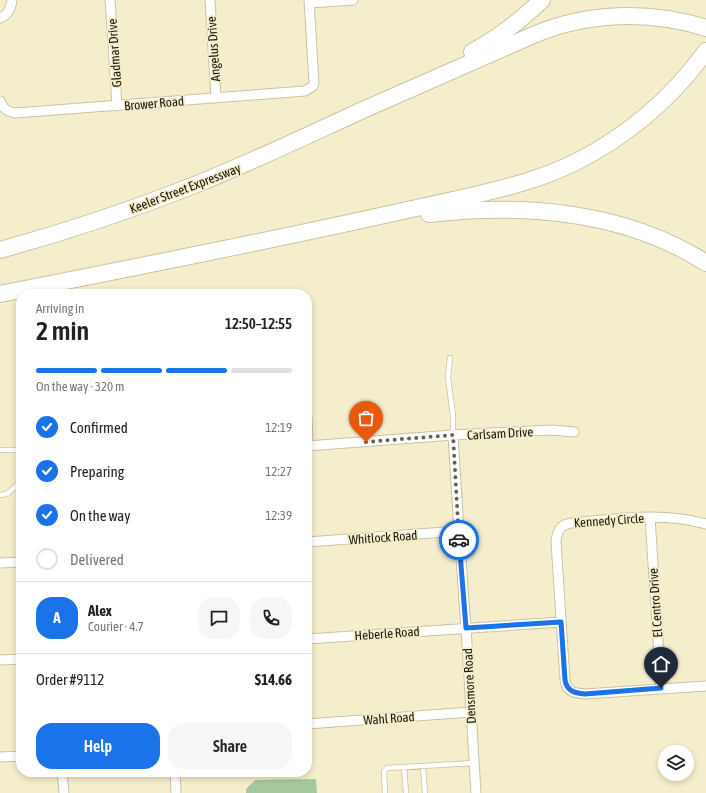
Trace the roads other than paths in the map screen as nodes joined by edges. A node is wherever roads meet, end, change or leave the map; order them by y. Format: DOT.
graph roads {
  1 [pos="12,0"];
  2 [pos="110,0"];
  3 [pos="210,0"];
  4 [pos="353,0"];
  5 [pos="542,0"];
  6 [pos="309,2"];
  7 [pos="0,18"];
  8 [pos="706,28"];
  9 [pos="706,51"];
  10 [pos="216,98"];
  11 [pos="0,101"];
  12 [pos="117,106"];
  13 [pos="363,110"];
  14 [pos="291,236"];
  15 [pos="0,250"];
  16 [pos="706,263"];
  17 [pos="25,289"];
  18 [pos="16,291"];
  19 [pos="0,294"];
  20 [pos="450,358"];
  21 [pos="574,432"];
  22 [pos="453,435"];
  23 [pos="312,446"];
  24 [pos="0,450"];
  25 [pos="16,450"];
  26 [pos="16,486"];
  27 [pos="0,495"];
  28 [pos="650,517"];
  29 [pos="706,524"];
  30 [pos="459,531"];
  31 [pos="312,542"];
  32 [pos="16,562"];
  33 [pos="0,563"];
  34 [pos="561,622"];
  35 [pos="466,628"];
  36 [pos="312,639"];
  37 [pos="16,659"];
  38 [pos="0,660"];
  39 [pos="706,686"];
  40 [pos="661,688"];
  41 [pos="471,712"];
  42 [pos="312,724"];
  43 [pos="16,756"];
  44 [pos="0,757"];
  45 [pos="474,763"];
  46 [pos="423,766"];
  47 [pos="404,767"];
  48 [pos="62,777"];
  49 [pos="175,777"];
  50 [pos="64,793"];
  51 [pos="176,793"];
  52 [pos="385,793"];
  53 [pos="406,793"];
  54 [pos="425,793"];
  55 [pos="476,793"];
  1 -- 7 [label="street"];
  2 -- 12 [label="street, Gladmar Drive"];
  3 -- 10 [label="street, Angelus Drive"];
  4 -- 6 [label="street"];
  5 -- 13 [label="highway"];
  6 -- 10 [label="street, Brower Road"];
  8 -- 13 [label="highway"];
  9 -- 14 [label="highway"];
  10 -- 12 [label="street, Brower Road"];
  11 -- 12 [label="street, Brower Road"];
  13 -- 15 [label="highway, Keeler Street Expressway"];
  14 -- 16 [label="highway"];
  14 -- 17 [label="highway"];
  18 -- 19 [label="highway"];
  20 -- 22 [label="lane"];
  21 -- 22 [label="street, Carlsam Drive"];
  22 -- 23 [label="street, Carlsam Drive"];
  22 -- 30 [label="street, Densmore Road"];
  24 -- 25 [label="lane"];
  26 -- 27 [label="lane"];
  28 -- 29 [label="street, Kennedy Circle"];
  28 -- 34 [label="street, Kennedy Circle"];
  28 -- 40 [label="street, El Centro Drive"];
  30 -- 31 [label="street, Whitlock Road"];
  30 -- 35 [label="street, Densmore Road"];
  32 -- 33 [label="street"];
  34 -- 35 [label="street"];
  34 -- 40 [label="street, Kennedy Circle"];
  35 -- 36 [label="street, Heberle Road"];
  35 -- 41 [label="street, Densmore Road"];
  37 -- 38 [label="street"];
  39 -- 40 [label="street, Kennedy Circle"];
  41 -- 42 [label="street, Wahl Road"];
  41 -- 45 [label="street, Densmore Road"];
  43 -- 44 [label="street"];
  45 -- 46 [label="lane"];
  45 -- 55 [label="street, Densmore Road"];
  46 -- 47 [label="lane"];
  46 -- 54 [label="lane"];
  47 -- 52 [label="lane"];
  47 -- 53 [label="lane"];
  48 -- 50 [label="street"];
  49 -- 51 [label="street"];
}
